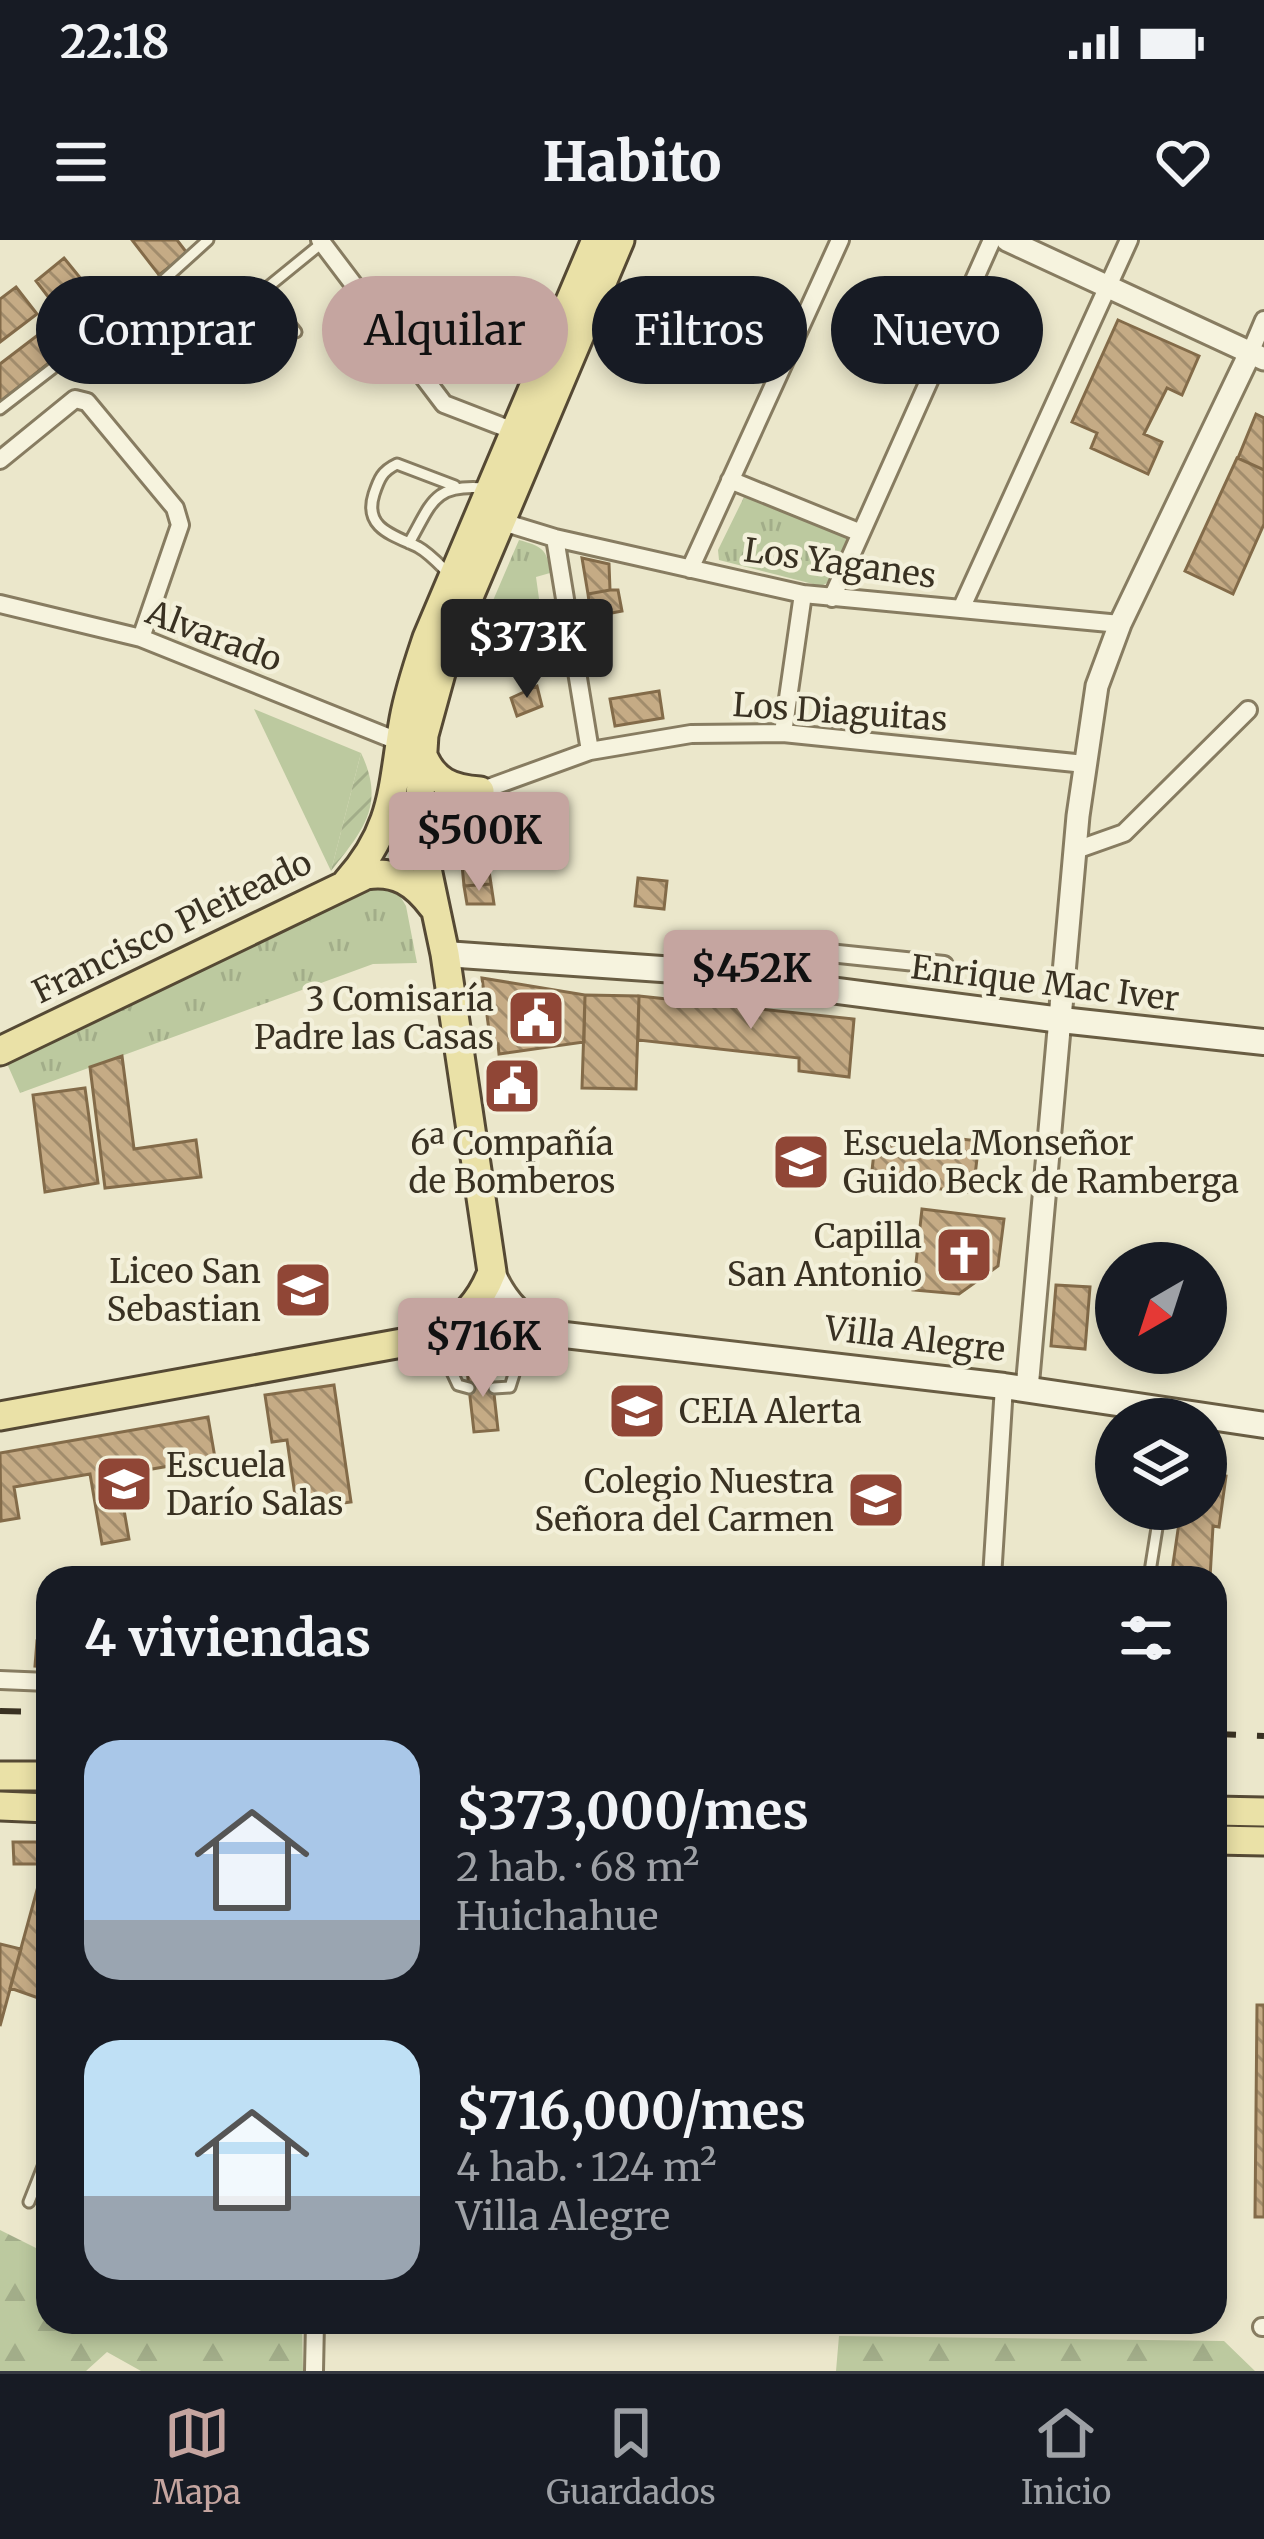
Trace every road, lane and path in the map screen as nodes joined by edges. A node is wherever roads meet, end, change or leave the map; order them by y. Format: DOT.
graph roads {
  1 [pos="208,240"];
  2 [pos="620,240"];
  3 [pos="840,240"];
  4 [pos="992,240"];
  5 [pos="1007,240"];
  6 [pos="1130,240"];
  7 [pos="321,242"];
  8 [pos="586,247"];
  9 [pos="281,276"];
  10 [pos="1108,287"];
  11 [pos="1264,320"];
  12 [pos="1257,356"];
  13 [pos="0,409"];
  14 [pos="514,430"];
  15 [pos="0,460"];
  16 [pos="730,480"];
  17 [pos="455,486"];
  18 [pos="491,508"];
  19 [pos="861,533"];
  20 [pos="555,538"];
  21 [pos="409,544"];
  22 [pos="690,569"];
  23 [pos="452,577"];
  24 [pos="803,594"];
  25 [pos="832,598"];
  26 [pos="0,604"];
  27 [pos="961,609"];
  28 [pos="1120,624"];
  29 [pos="141,638"];
  30 [pos="1248,710"];
  31 [pos="783,734"];
  32 [pos="411,747"];
  33 [pos="590,751"];
  34 [pos="1085,764"];
  35 [pos="480,791"];
  36 [pos="421,820"];
  37 [pos="1076,850"];
  38 [pos="347,881"];
  39 [pos="435,910"];
  40 [pos="446,954"];
  41 [pos="944,965"];
  42 [pos="676,970"];
  43 [pos="1061,1020"];
  44 [pos="1264,1042"];
  45 [pos="0,1051"];
  46 [pos="492,1272"];
  47 [pos="556,1334"];
  48 [pos="526,1336"];
  49 [pos="436,1337"];
  50 [pos="469,1388"];
  51 [pos="494,1388"];
  52 [pos="1015,1388"];
  53 [pos="1095,1402"];
  54 [pos="0,1415"];
  55 [pos="1227,1421"];
  56 [pos="1264,1425"];
  57 [pos="1157,1530"];
  58 [pos="993,1566"];
  59 [pos="1151,1566"];
  60 [pos="0,1680"];
  61 [pos="36,1682"];
  62 [pos="36,1775"];
  63 [pos="0,1776"];
  64 [pos="0,1806"];
  65 [pos="36,1808"];
  66 [pos="1227,1811"];
  67 [pos="1264,1812"];
  68 [pos="1227,1840"];
  69 [pos="1264,1841"];
  70 [pos="36,2184"];
  71 [pos="29,2202"];
  72 [pos="315,2334"];
  73 [pos="314,2371"];
  1 -- 13 [label="lane"];
  2 -- 18 [label="main road"];
  3 -- 16 [label="street"];
  4 -- 19 [label="street"];
  5 -- 10 [label="street"];
  6 -- 10 [label="street"];
  7 -- 9 [label="lane"];
  7 -- 14 [label="street"];
  8 -- 14 [label="main road"];
  10 -- 12 [label="street"];
  10 -- 27 [label="street"];
  11 -- 12 [label="street"];
  12 -- 28 [label="street"];
  14 -- 18 [label="main road"];
  15 -- 29 [label="street"];
  16 -- 19 [label="street, Los Yaganes"];
  16 -- 22 [label="street"];
  17 -- 18 [label="lane"];
  17 -- 21 [label="lane"];
  17 -- 21 [label="lane"];
  18 -- 20 [label="street, Los Yaganes"];
  18 -- 23 [label="main road"];
  18 -- 32 [label="main road"];
  19 -- 25 [label="street"];
  20 -- 22 [label="street, Los Yaganes"];
  20 -- 33 [label="street"];
  21 -- 23 [label="lane"];
  22 -- 24 [label="street, Los Yaganes"];
  23 -- 32 [label="main road"];
  24 -- 25 [label="street, Los Yaganes"];
  24 -- 31 [label="street"];
  25 -- 27 [label="street, Los Yaganes"];
  26 -- 29 [label="street, Alvarado"];
  27 -- 28 [label="street, Los Yaganes"];
  28 -- 34 [label="street"];
  29 -- 32 [label="street, Alvarado"];
  30 -- 37 [label="street"];
  31 -- 33 [label="street, Los Diaguitas"];
  31 -- 34 [label="street, Los Diaguitas"];
  32 -- 35 [label="main road"];
  32 -- 36 [label="main road"];
  32 -- 38 [label="main road"];
  33 -- 35 [label="street"];
  34 -- 37 [label="street"];
  35 -- 36 [label="street"];
  36 -- 39 [label="main road"];
  37 -- 43 [label="street"];
  38 -- 39 [label="main road, Francisco Pleiteado"];
  38 -- 45 [label="main road, Francisco Pleiteado"];
  39 -- 40 [label="main road"];
  40 -- 42 [label="main road, Enrique Mac Iver"];
  40 -- 46 [label="main road"];
  41 -- 42 [label="street, Enrique Mac Iver"];
  42 -- 43 [label="main road, Enrique Mac Iver"];
  43 -- 44 [label="main road, Enrique Mac Iver"];
  43 -- 52 [label="street"];
  46 -- 47 [label="main road, Villa Alegre"];
  46 -- 49 [label="main road"];
  47 -- 48 [label="main road, Villa Alegre"];
  47 -- 52 [label="main road, Villa Alegre"];
  48 -- 49 [label="main road, Villa Alegre"];
  48 -- 51 [label="lane"];
  49 -- 50 [label="lane"];
  49 -- 54 [label="main road, Villa Alegre"];
  52 -- 53 [label="main road, Villa Alegre"];
  52 -- 58 [label="street"];
  55 -- 56 [label="main road, Villa Alegre"];
  57 -- 59 [label="lane"];
  60 -- 61 [label="street"];
  62 -- 63 [label="main road"];
  64 -- 65 [label="main road"];
  66 -- 67 [label="main road"];
  68 -- 69 [label="main road"];
  70 -- 71 [label="lane"];
  72 -- 73 [label="street"];
}
